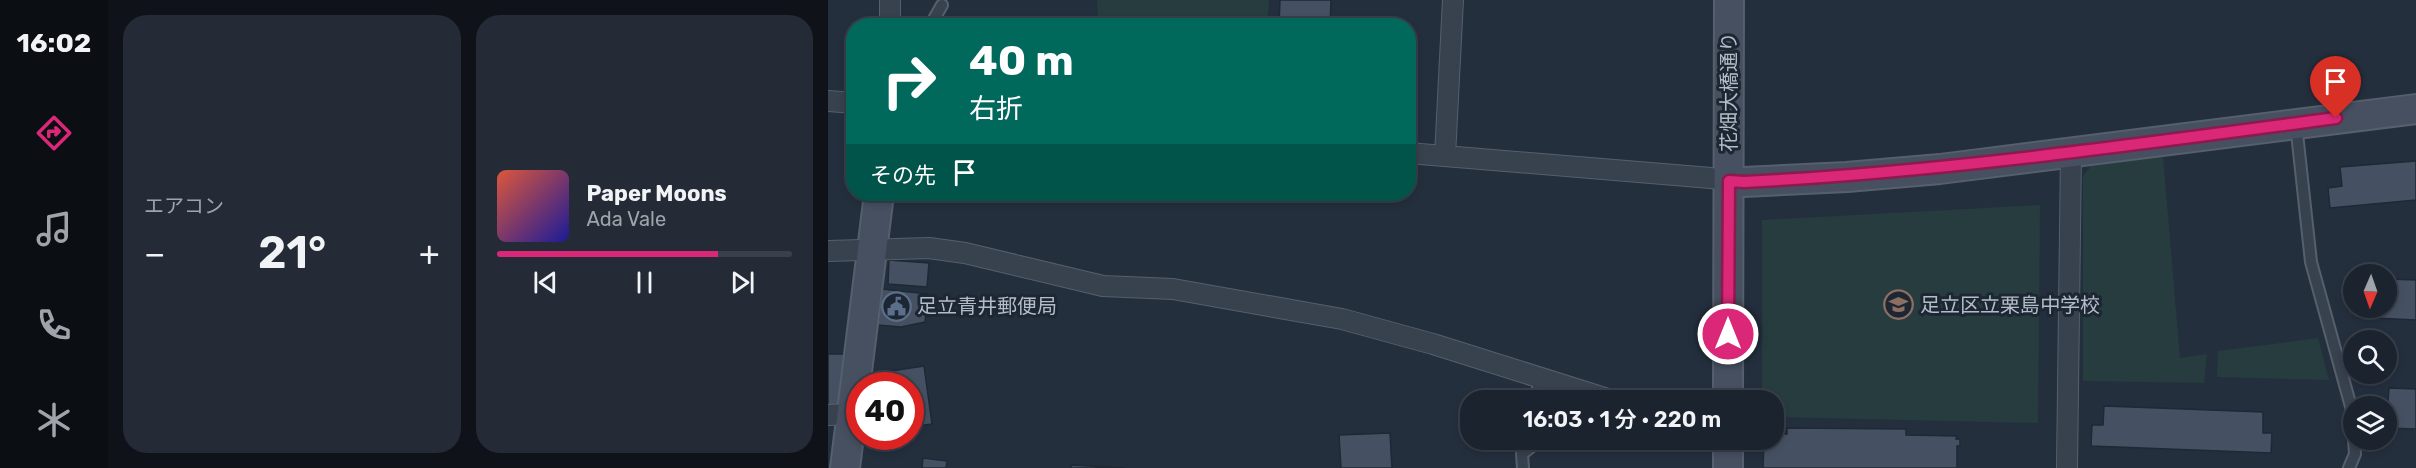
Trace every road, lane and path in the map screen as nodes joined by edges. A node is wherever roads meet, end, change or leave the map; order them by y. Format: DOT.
graph roads {
  1 [pos="890,0"];
  2 [pos="1453,0"];
  3 [pos="1729,0"];
  4 [pos="942,5"];
  5 [pos="890,18"];
  6 [pos="935,18"];
  7 [pos="828,101"];
  8 [pos="846,103"];
  9 [pos="2416,110"];
  10 [pos="2296,124"];
  11 [pos="2071,152"];
  12 [pos="1416,154"];
  13 [pos="1445,156"];
  14 [pos="1729,181"];
  15 [pos="878,201"];
  16 [pos="873,248"];
  17 [pos="828,251"];
  18 [pos="1539,378"];
  19 [pos="1538,390"];
  20 [pos="1578,390"];
  21 [pos="1728,390"];
  22 [pos="2348,396"];
  23 [pos="840,415"];
  24 [pos="1526,450"];
  25 [pos="1728,450"];
  26 [pos="2355,450"];
  27 [pos="845,468"];
  28 [pos="1523,468"];
  29 [pos="1728,468"];
  30 [pos="2067,468"];
  31 [pos="2349,468"];
  1 -- 5 [label="street"];
  2 -- 13 [label="street"];
  3 -- 14 [label="street, 花畑大橋通り"];
  4 -- 6 [label="lane"];
  7 -- 8 [label="street"];
  9 -- 10 [label="street"];
  10 -- 11 [label="street"];
  10 -- 22 [label="lane"];
  11 -- 14 [label="street"];
  11 -- 30 [label="street"];
  12 -- 13 [label="street"];
  13 -- 14 [label="street"];
  14 -- 21 [label="street, 花畑大橋通り"];
  15 -- 16 [label="street"];
  16 -- 17 [label="street"];
  16 -- 18 [label="street"];
  16 -- 23 [label="street"];
  18 -- 19 [label="lane"];
  18 -- 20 [label="street"];
  23 -- 27 [label="street"];
  24 -- 28 [label="lane"];
  25 -- 29 [label="street"];
  26 -- 31 [label="lane"];
}
